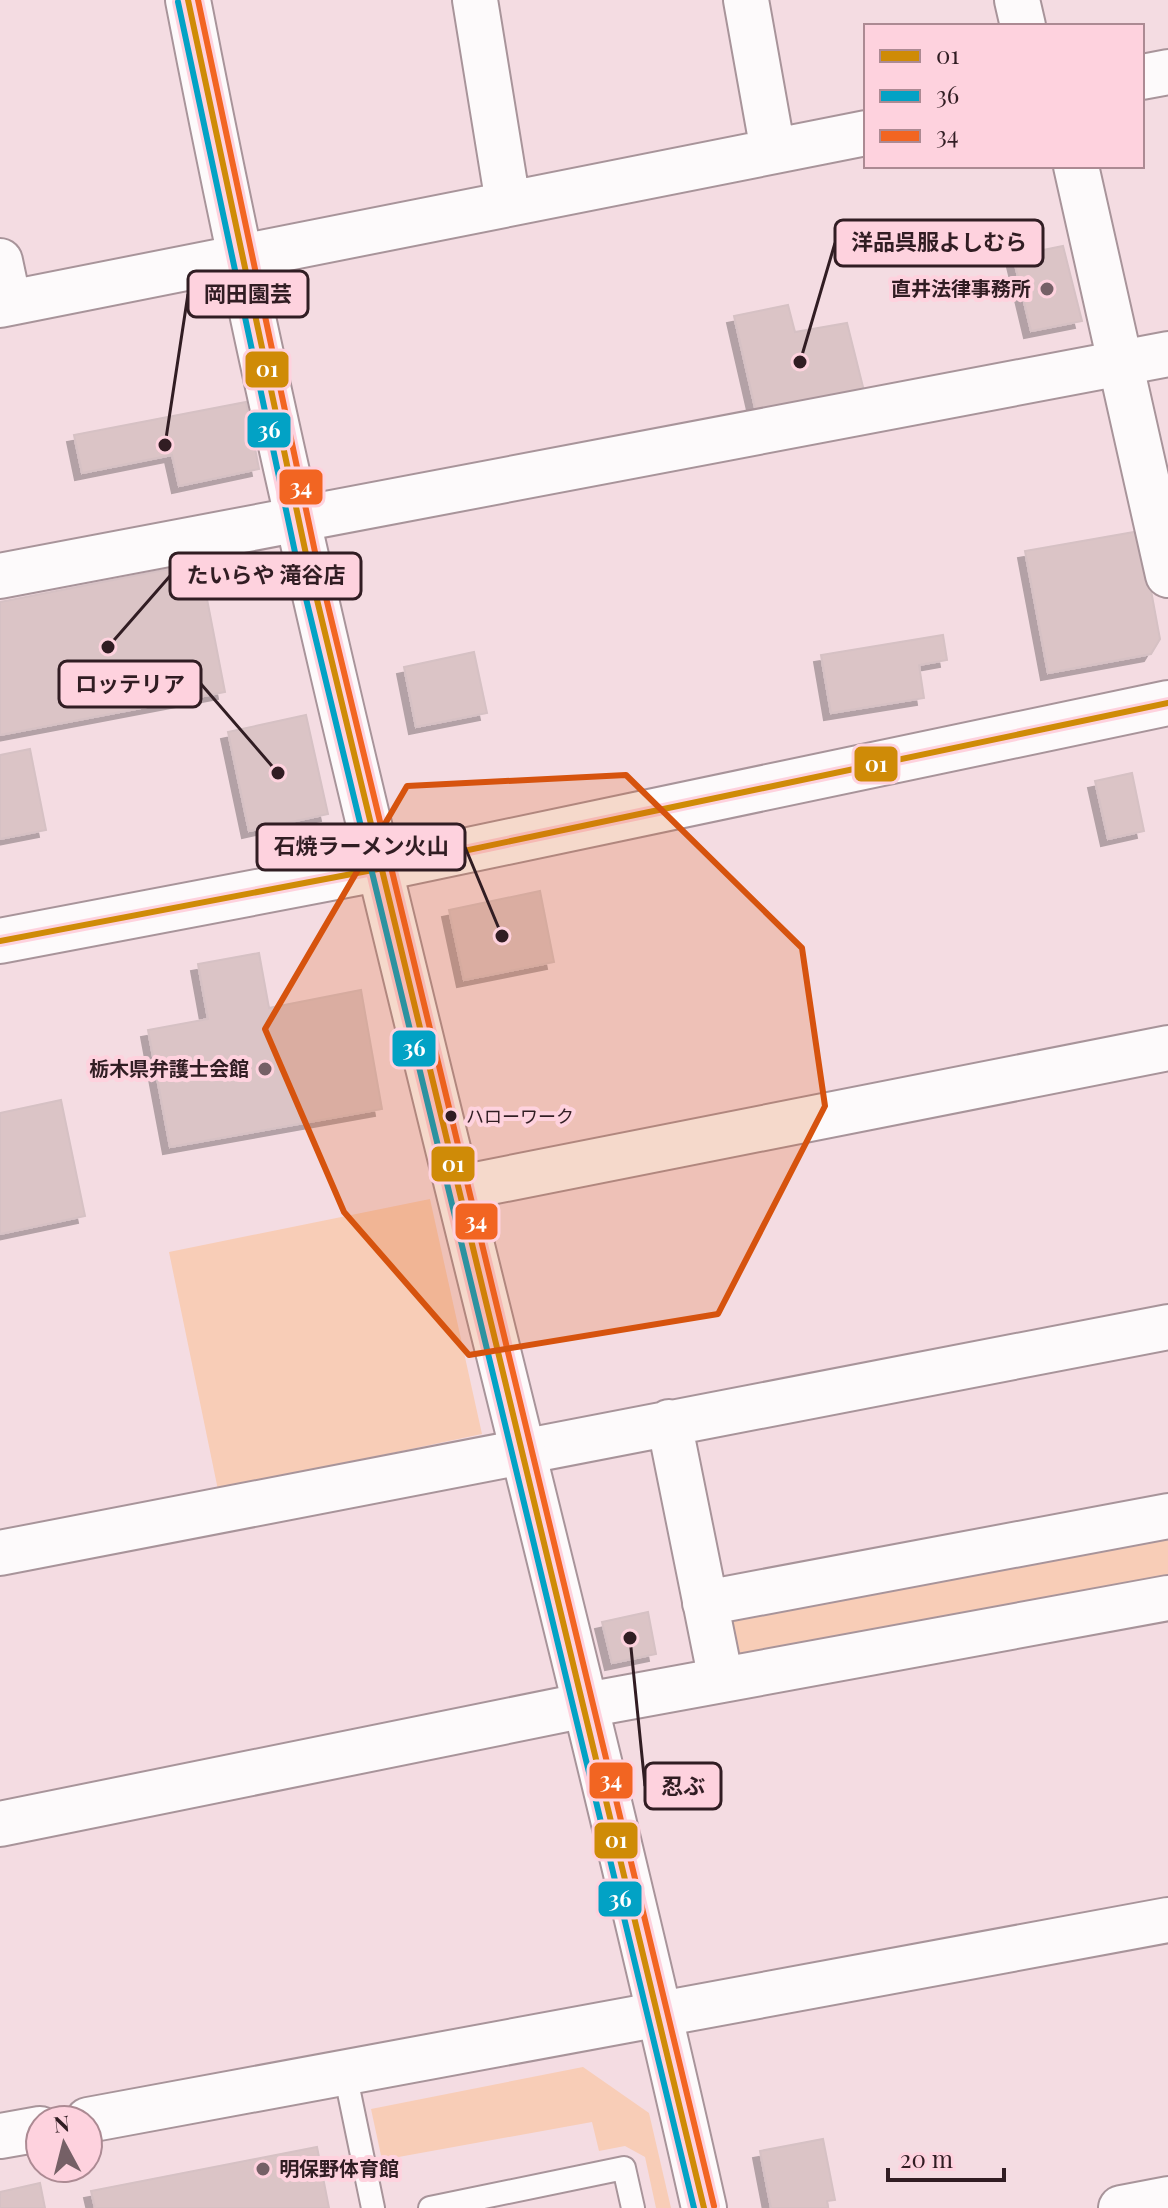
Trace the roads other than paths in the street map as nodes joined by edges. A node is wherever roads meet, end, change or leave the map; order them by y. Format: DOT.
graph roads {
  1 [pos="188,0"];
  2 [pos="475,0"];
  3 [pos="746,0"];
  4 [pos="1017,0"];
  5 [pos="1023,24"];
  6 [pos="1168,72"];
  7 [pos="1144,77"];
  8 [pos="864,133"];
  9 [pos="773,151"];
  10 [pos="1076,168"];
  11 [pos="508,203"];
  12 [pos="238,257"];
  13 [pos="0,261"];
  14 [pos="5,304"];
  15 [pos="1168,354"];
  16 [pos="1122,364"];
  17 [pos="299,520"];
  18 [pos="1168,575"];
  19 [pos="0,576"];
  20 [pos="1168,703"];
  21 [pos="378,869"];
  22 [pos="0,941"];
  23 [pos="1168,1048"];
  24 [pos="460,1188"];
  25 [pos="1168,1327"];
  26 [pos="669,1422"];
  27 [pos="525,1450"];
  28 [pos="1168,1516"];
  29 [pos="0,1553"];
  30 [pos="1168,1598"];
  31 [pos="705,1603"];
  32 [pos="721,1680"];
  33 [pos="586,1705"];
  34 [pos="0,1824"];
  35 [pos="1168,1920"];
  36 [pos="661,2014"];
  37 [pos="345,2073"];
  38 [pos="104,2117"];
  39 [pos="24,2132"];
  40 [pos="0,2136"];
  41 [pos="1168,2199"];
  42 [pos="373,2208"];
  43 [pos="430,2208"];
  44 [pos="633,2208"];
  45 [pos="704,2208"];
  46 [pos="1121,2208"];
  1 -- 12 [label="street"];
  2 -- 11 [label="street"];
  3 -- 9 [label="street"];
  4 -- 5 [label="street"];
  6 -- 7 [label="street"];
  8 -- 9 [label="street"];
  9 -- 11 [label="street"];
  10 -- 16 [label="street"];
  11 -- 12 [label="street"];
  12 -- 14 [label="street"];
  12 -- 17 [label="street"];
  13 -- 14 [label="street"];
  15 -- 16 [label="street"];
  16 -- 17 [label="street"];
  16 -- 18 [label="street"];
  17 -- 19 [label="street"];
  17 -- 21 [label="street"];
  20 -- 21 [label="street"];
  21 -- 22 [label="street"];
  21 -- 24 [label="street"];
  23 -- 24 [label="street"];
  24 -- 27 [label="street"];
  25 -- 26 [label="street"];
  26 -- 27 [label="street"];
  26 -- 31 [label="street"];
  27 -- 29 [label="street"];
  27 -- 33 [label="street"];
  28 -- 31 [label="street"];
  30 -- 32 [label="street"];
  31 -- 32 [label="street"];
  32 -- 33 [label="street"];
  33 -- 34 [label="street"];
  33 -- 36 [label="street"];
  35 -- 36 [label="street"];
  36 -- 37 [label="street"];
  36 -- 45 [label="street"];
  37 -- 38 [label="street"];
  37 -- 42 [label="lane"];
  39 -- 40 [label="street"];
  41 -- 46 [label="street"];
  43 -- 44 [label="lane"];
}
